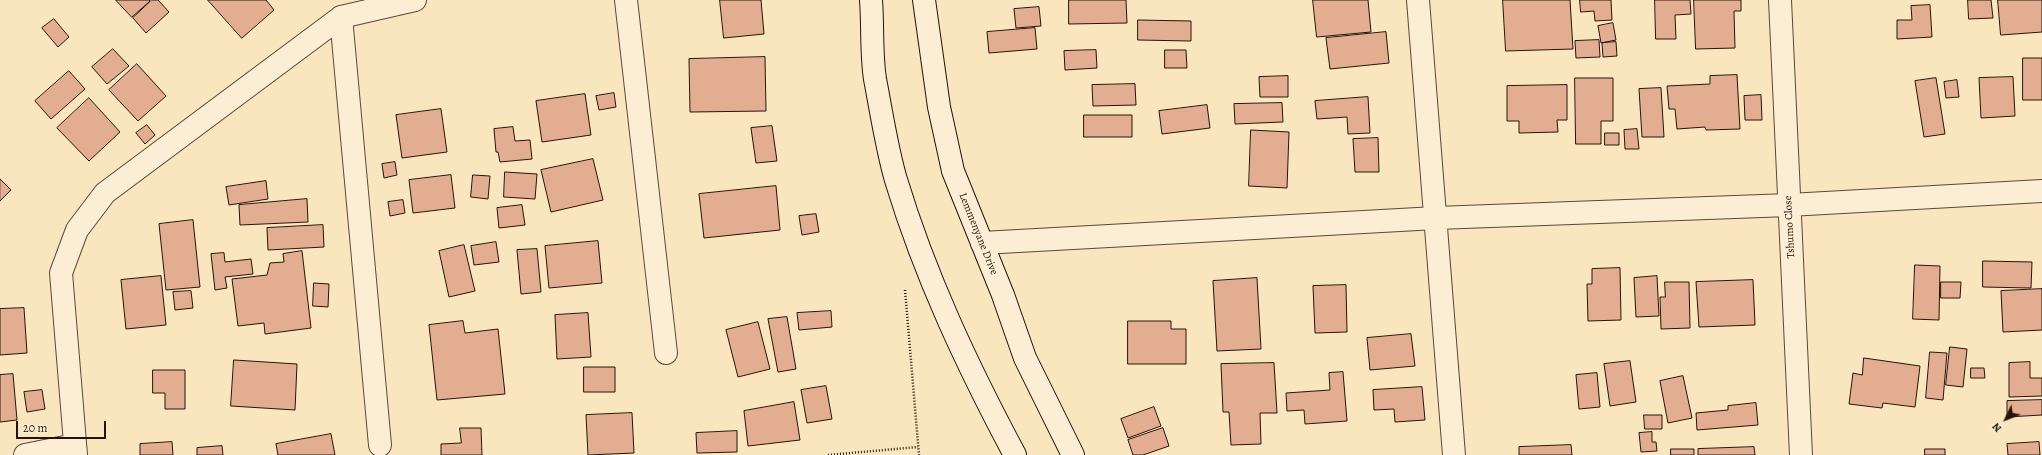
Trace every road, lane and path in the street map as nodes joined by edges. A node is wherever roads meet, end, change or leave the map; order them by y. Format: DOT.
graph roads {
  1 [pos="415,0"];
  2 [pos="626,0"];
  3 [pos="871,0"];
  4 [pos="924,0"];
  5 [pos="1418,0"];
  6 [pos="1780,0"];
  7 [pos="341,17"];
  8 [pos="2042,191"];
  9 [pos="1789,205"];
  10 [pos="1436,218"];
  11 [pos="982,243"];
  12 [pos="905,289"];
  13 [pos="666,353"];
  14 [pos="380,445"];
  15 [pos="918,447"];
  16 [pos="75,450"];
  17 [pos="25,455"];
  18 [pos="828,455"];
  19 [pos="919,455"];
  20 [pos="1015,455"];
  21 [pos="1073,455"];
  22 [pos="1454,455"];
  23 [pos="1801,455"];
  1 -- 7 [label="street"];
  2 -- 13 [label="street"];
  3 -- 20 [label="street"];
  4 -- 11 [label="street, Lemmenyane Drive"];
  5 -- 10 [label="street"];
  6 -- 9 [label="street, Tshumo Close"];
  7 -- 14 [label="street"];
  7 -- 16 [label="street"];
  8 -- 9 [label="street"];
  9 -- 10 [label="street"];
  9 -- 23 [label="street, Tshumo Close"];
  10 -- 11 [label="street"];
  10 -- 22 [label="street"];
  11 -- 21 [label="street, Lemmenyane Drive"];
  12 -- 15 [label="path"];
  15 -- 18 [label="path"];
  15 -- 19 [label="path"];
  16 -- 17 [label="street"];
}
